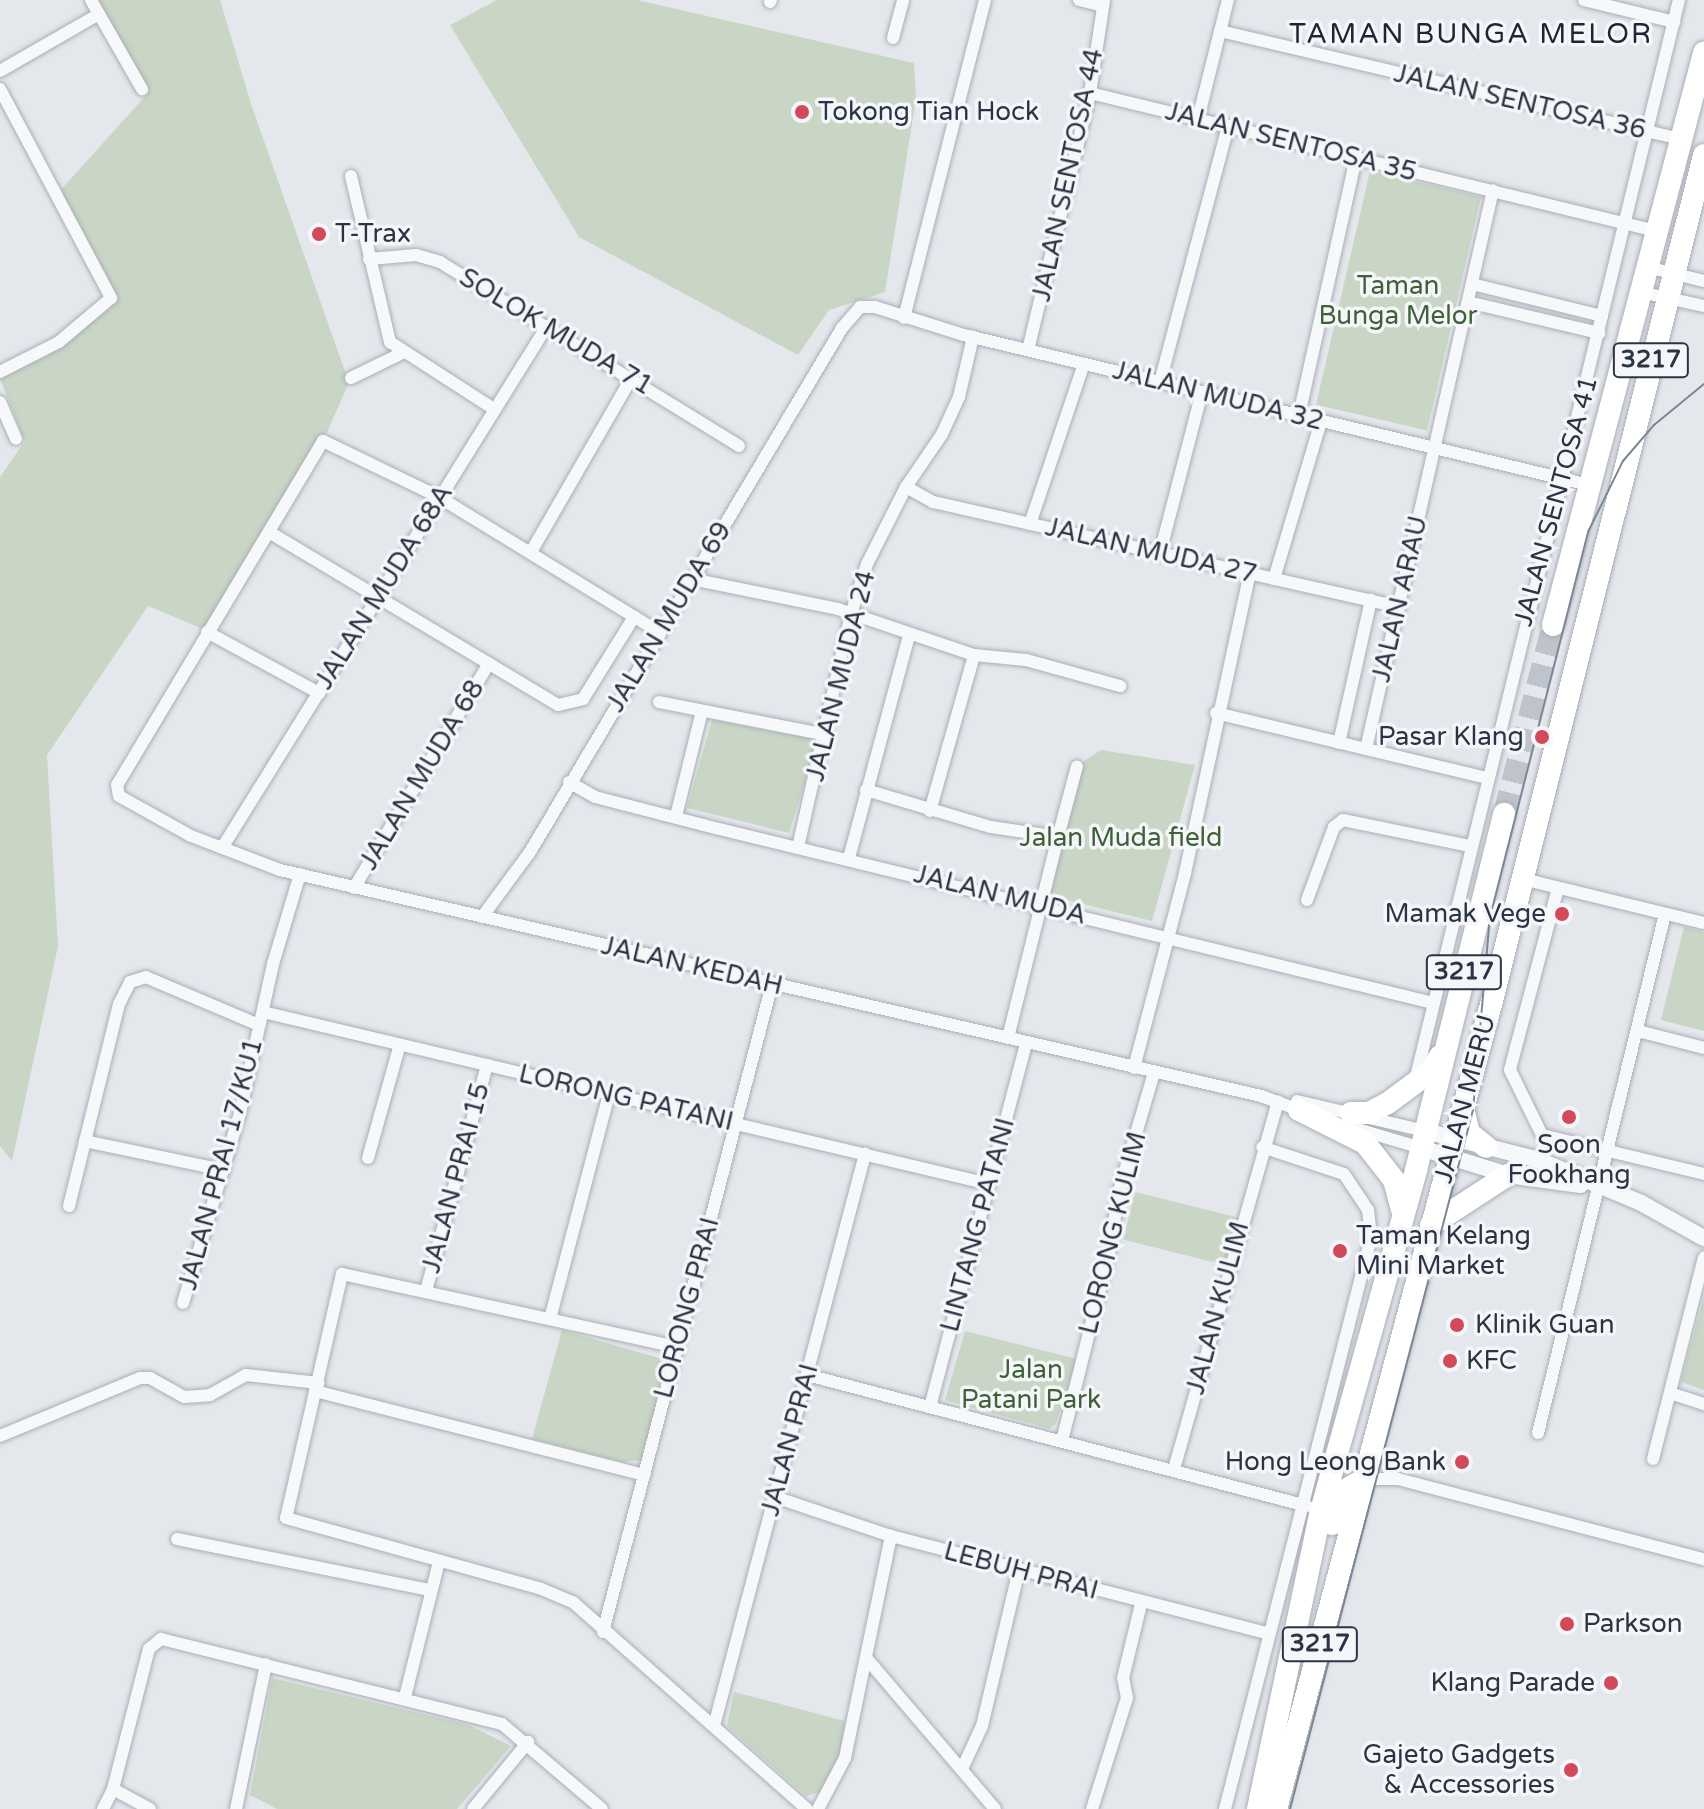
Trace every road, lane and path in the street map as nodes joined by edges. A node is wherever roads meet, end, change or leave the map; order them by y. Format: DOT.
graph roads {
  1 [pos="91,0"];
  2 [pos="903,0"];
  3 [pos="985,0"];
  4 [pos="1079,0"];
  5 [pos="1228,0"];
  6 [pos="1584,0"];
  7 [pos="1679,0"];
  8 [pos="1104,3"];
  9 [pos="99,14"];
  10 [pos="1674,22"];
  11 [pos="1220,31"];
  12 [pos="893,38"];
  13 [pos="1704,53"];
  14 [pos="0,71"];
  15 [pos="0,89"];
  16 [pos="142,89"];
  17 [pos="1090,93"];
  18 [pos="1198,119"];
  19 [pos="1228,126"];
  20 [pos="1647,131"];
  21 [pos="1681,139"];
  22 [pos="1704,155"];
  23 [pos="1356,157"];
  24 [pos="351,176"];
  25 [pos="1493,190"];
  26 [pos="1625,222"];
  27 [pos="1656,231"];
  28 [pos="369,259"];
  29 [pos="1647,267"];
  30 [pos="1673,274"];
  31 [pos="1704,281"];
  32 [pos="1472,284"];
  33 [pos="1640,292"];
  34 [pos="1667,298"];
  35 [pos="1468,302"];
  36 [pos="1704,306"];
  37 [pos="851,314"];
  38 [pos="1602,316"];
  39 [pos="904,318"];
  40 [pos="547,326"];
  41 [pos="1599,333"];
  42 [pos="973,337"];
  43 [pos="1028,350"];
  44 [pos="404,352"];
  45 [pos="1084,364"];
  46 [pos="0,372"];
  47 [pos="632,377"];
  48 [pos="351,378"];
  49 [pos="1160,382"];
  50 [pos="1202,392"];
  51 [pos="0,402"];
  52 [pos="494,409"];
  53 [pos="1299,415"];
  54 [pos="1321,421"];
  55 [pos="16,439"];
  56 [pos="735,444"];
  57 [pos="1435,448"];
  58 [pos="1564,479"];
  59 [pos="1589,485"];
  60 [pos="906,487"];
  61 [pos="439,497"];
  62 [pos="1030,524"];
  63 [pos="269,532"];
  64 [pos="531,552"];
  65 [pos="1160,553"];
  66 [pos="1250,573"];
  67 [pos="692,579"];
  68 [pos="1274,579"];
  69 [pos="377,595"];
  70 [pos="1371,600"];
  71 [pos="1399,607"];
  72 [pos="851,614"];
  73 [pos="634,617"];
  74 [pos="1553,625"];
  75 [pos="207,632"];
  76 [pos="659,632"];
  77 [pos="909,636"];
  78 [pos="974,655"];
  79 [pos="489,663"];
  80 [pos="1120,686"];
  81 [pos="319,693"];
  82 [pos="659,702"];
  83 [pos="702,711"];
  84 [pos="1216,713"];
  85 [pos="827,735"];
  86 [pos="1339,743"];
  87 [pos="1366,749"];
  88 [pos="1077,766"];
  89 [pos="1487,778"];
  90 [pos="569,782"];
  91 [pos="866,790"];
  92 [pos="930,811"];
  93 [pos="1504,814"];
  94 [pos="676,816"];
  95 [pos="1058,837"];
  96 [pos="1470,846"];
  97 [pos="798,847"];
  98 [pos="222,848"];
  99 [pos="849,858"];
  100 [pos="300,874"];
  101 [pos="1519,878"];
  102 [pos="354,888"];
  103 [pos="1558,888"];
  104 [pos="1307,900"];
  105 [pos="1041,904"];
  106 [pos="1665,914"];
  107 [pos="482,917"];
  108 [pos="1704,923"];
  109 [pos="1168,937"];
  110 [pos="772,984"];
  111 [pos="1433,1003"];
  112 [pos="261,1018"];
  113 [pos="1638,1031"];
  114 [pos="1008,1038"];
  115 [pos="1026,1043"];
  116 [pos="400,1044"];
  117 [pos="1446,1046"];
  118 [pos="1704,1048"];
  119 [pos="487,1065"];
  120 [pos="1134,1068"];
  121 [pos="1154,1073"];
  122 [pos="1415,1083"];
  123 [pos="609,1094"];
  124 [pos="1278,1101"];
  125 [pos="1463,1103"];
  126 [pos="1299,1110"];
  127 [pos="1351,1113"];
  128 [pos="735,1124"];
  129 [pos="1423,1140"];
  130 [pos="85,1141"];
  131 [pos="1262,1147"];
  132 [pos="1450,1147"];
  133 [pos="1486,1147"];
  134 [pos="1610,1151"];
  135 [pos="865,1154"];
  136 [pos="368,1158"];
  137 [pos="224,1170"];
  138 [pos="1704,1174"];
  139 [pos="1508,1175"];
  140 [pos="989,1184"];
  141 [pos="1601,1188"];
  142 [pos="69,1206"];
  143 [pos="1431,1225"];
  144 [pos="1704,1238"];
  145 [pos="1704,1257"];
  146 [pos="1386,1277"];
  147 [pos="426,1291"];
  148 [pos="183,1303"];
  149 [pos="550,1319"];
  150 [pos="677,1347"];
  151 [pos="807,1375"];
  152 [pos="317,1387"];
  153 [pos="1670,1393"];
  154 [pos="1704,1404"];
  155 [pos="930,1407"];
  156 [pos="1538,1433"];
  157 [pos="0,1436"];
  158 [pos="1062,1441"];
  159 [pos="1653,1459"];
  160 [pos="1174,1469"];
  161 [pos="644,1475"];
  162 [pos="1365,1479"];
  163 [pos="775,1497"];
  164 [pos="1312,1508"];
  165 [pos="891,1536"];
  166 [pos="177,1539"];
  167 [pos="1704,1559"];
  168 [pos="439,1562"];
  169 [pos="1019,1569"];
  170 [pos="429,1590"];
  171 [pos="1141,1604"];
  172 [pos="603,1632"];
  173 [pos="1270,1634"];
  174 [pos="1292,1651"];
  175 [pos="867,1659"];
  176 [pos="266,1664"];
  177 [pos="405,1697"];
  178 [pos="1253,1698"];
  179 [pos="1282,1702"];
  180 [pos="714,1726"];
  181 [pos="528,1742"];
  182 [pos="962,1769"];
  183 [pos="113,1789"];
  184 [pos="103,1809"];
  185 [pos="150,1809"];
  186 [pos="236,1809"];
  187 [pos="473,1809"];
  188 [pos="602,1809"];
  189 [pos="807,1809"];
  190 [pos="818,1809"];
  191 [pos="995,1809"];
  192 [pos="1092,1809"];
  193 [pos="1225,1809"];
  194 [pos="1258,1809"];
  195 [pos="1276,1809"];
  1 -- 9 [label="street"];
  2 -- 12 [label="street"];
  3 -- 39 [label="street"];
  4 -- 8 [label="street"];
  5 -- 11 [label="street"];
  6 -- 10 [label="street"];
  7 -- 10 [label="street, JALAN SENTOSA 41"];
  8 -- 17 [label="street, JALAN SENTOSA 44"];
  9 -- 14 [label="street"];
  9 -- 16 [label="street"];
  10 -- 20 [label="street, JALAN SENTOSA 41"];
  11 -- 18 [label="street"];
  11 -- 20 [label="street, JALAN SENTOSA 36"];
  13 -- 21 [label="highway, 3217"];
  15 -- 46 [label="street"];
  17 -- 18 [label="street, JALAN SENTOSA 35"];
  17 -- 43 [label="street, JALAN SENTOSA 44"];
  18 -- 19 [label="street, JALAN SENTOSA 35"];
  19 -- 23 [label="street, JALAN SENTOSA 35"];
  19 -- 49 [label="street"];
  20 -- 21 [label="street, JALAN SENTOSA 36"];
  20 -- 26 [label="street, JALAN SENTOSA 41"];
  21 -- 27 [label="highway, 3217"];
  22 -- 30 [label="highway, JALAN MERU / 3217"];
  23 -- 25 [label="street, JALAN SENTOSA 35"];
  23 -- 53 [label="street"];
  24 -- 28 [label="street"];
  25 -- 26 [label="street, JALAN SENTOSA 35"];
  25 -- 32 [label="street"];
  26 -- 27 [label="street, JALAN SENTOSA 35"];
  26 -- 38 [label="street, JALAN SENTOSA 41"];
  27 -- 29 [label="highway, 3217"];
  28 -- 40 [label="street, SOLOK MUDA 71"];
  28 -- 44 [label="street"];
  29 -- 30 [label="street"];
  29 -- 33 [label="highway, 3217"];
  30 -- 31 [label="street"];
  30 -- 34 [label="highway, JALAN MERU / 3217"];
  32 -- 35 [label="street"];
  32 -- 38 [label="street"];
  33 -- 34 [label="street"];
  33 -- 59 [label="highway, 3217"];
  34 -- 36 [label="street"];
  34 -- 101 [label="highway, JALAN MERU / 3217"];
  35 -- 41 [label="street"];
  35 -- 57 [label="street"];
  37 -- 39 [label="street, JALAN MUDA 32"];
  37 -- 67 [label="street, JALAN MUDA 69"];
  38 -- 41 [label="street, JALAN SENTOSA 41"];
  39 -- 42 [label="street, JALAN MUDA 32"];
  40 -- 47 [label="street, SOLOK MUDA 71"];
  40 -- 52 [label="street, JALAN MUDA 68A"];
  41 -- 58 [label="street, JALAN SENTOSA 41"];
  42 -- 43 [label="street, JALAN MUDA 32"];
  42 -- 60 [label="street, JALAN MUDA 24"];
  43 -- 45 [label="street, JALAN MUDA 32"];
  44 -- 48 [label="street"];
  44 -- 52 [label="street"];
  45 -- 49 [label="street, JALAN MUDA 32"];
  45 -- 62 [label="street"];
  47 -- 56 [label="street, SOLOK MUDA 71"];
  47 -- 64 [label="street"];
  49 -- 50 [label="street, JALAN MUDA 32"];
  50 -- 53 [label="street, JALAN MUDA 32"];
  50 -- 65 [label="street"];
  51 -- 55 [label="street"];
  52 -- 61 [label="street, JALAN MUDA 68A"];
  53 -- 54 [label="street, JALAN MUDA 32"];
  54 -- 57 [label="street, JALAN MUDA 32"];
  54 -- 68 [label="street"];
  57 -- 58 [label="street, JALAN MUDA 32"];
  57 -- 71 [label="street, JALAN ARAU"];
  58 -- 59 [label="street, JALAN MUDA 32"];
  58 -- 89 [label="street, JALAN SENTOSA 41"];
  59 -- 74 [label="highway, 3217"];
  60 -- 62 [label="street, JALAN MUDA 27"];
  60 -- 72 [label="street, JALAN MUDA 24"];
  61 -- 63 [label="street"];
  61 -- 64 [label="street"];
  61 -- 69 [label="street, JALAN MUDA 68A"];
  62 -- 65 [label="street, JALAN MUDA 27"];
  63 -- 69 [label="street"];
  63 -- 75 [label="street"];
  64 -- 73 [label="street"];
  65 -- 66 [label="street, JALAN MUDA 27"];
  66 -- 68 [label="street, JALAN MUDA 27"];
  66 -- 84 [label="street"];
  67 -- 72 [label="street"];
  67 -- 76 [label="street, JALAN MUDA 69"];
  68 -- 70 [label="street, JALAN MUDA 27"];
  69 -- 79 [label="street"];
  69 -- 81 [label="street, JALAN MUDA 68A"];
  70 -- 71 [label="street, JALAN MUDA 27"];
  70 -- 86 [label="street, JALAN ARAU"];
  71 -- 87 [label="street, JALAN ARAU"];
  72 -- 77 [label="street"];
  72 -- 85 [label="street, JALAN MUDA 24"];
  73 -- 76 [label="street"];
  73 -- 79 [label="street"];
  75 -- 81 [label="street"];
  75 -- 98 [label="street, JALAN KEDAH"];
  76 -- 90 [label="street, JALAN MUDA 69"];
  77 -- 78 [label="street"];
  77 -- 91 [label="street"];
  78 -- 80 [label="street"];
  78 -- 92 [label="street"];
  79 -- 102 [label="street, JALAN MUDA 68"];
  81 -- 98 [label="street, JALAN MUDA 68A"];
  82 -- 83 [label="street"];
  83 -- 85 [label="street"];
  83 -- 94 [label="street"];
  84 -- 86 [label="street"];
  84 -- 109 [label="street"];
  85 -- 97 [label="street, JALAN MUDA 24"];
  86 -- 87 [label="street"];
  87 -- 89 [label="street"];
  88 -- 95 [label="street"];
  89 -- 96 [label="street, JALAN SENTOSA 41"];
  90 -- 94 [label="street, JALAN MUDA"];
  90 -- 107 [label="street, JALAN MUDA 69"];
  91 -- 92 [label="street"];
  91 -- 99 [label="street"];
  92 -- 95 [label="street"];
  93 -- 117 [label="highway, JALAN MERU / 3217"];
  94 -- 97 [label="street, JALAN MUDA"];
  95 -- 105 [label="street"];
  96 -- 104 [label="street"];
  96 -- 111 [label="street, JALAN SENTOSA 41"];
  97 -- 99 [label="street, JALAN MUDA"];
  98 -- 100 [label="street, JALAN KEDAH"];
  99 -- 105 [label="street, JALAN MUDA"];
  100 -- 102 [label="street, JALAN KEDAH"];
  100 -- 112 [label="street, JALAN PRAI 17/KU1"];
  101 -- 103 [label="street"];
  101 -- 125 [label="highway, JALAN MERU / 3217"];
  102 -- 107 [label="street, JALAN KEDAH"];
  103 -- 106 [label="street"];
  103 -- 134 [label="street"];
  105 -- 109 [label="street, JALAN MUDA"];
  105 -- 114 [label="street"];
  106 -- 108 [label="street"];
  106 -- 113 [label="street"];
  107 -- 110 [label="street, JALAN KEDAH"];
  109 -- 111 [label="street, JALAN MUDA"];
  109 -- 120 [label="street"];
  110 -- 114 [label="street, JALAN KEDAH"];
  110 -- 128 [label="street, LORONG PRAI"];
  111 -- 122 [label="street, JALAN SENTOSA 41"];
  112 -- 116 [label="street, LORONG PATANI"];
  112 -- 130 [label="street, LORONG PATANI"];
  112 -- 137 [label="street, JALAN PRAI 17/KU1"];
  113 -- 118 [label="street"];
  113 -- 134 [label="street"];
  114 -- 115 [label="street, JALAN KEDAH"];
  115 -- 120 [label="street, JALAN KEDAH"];
  115 -- 140 [label="street, LINTANG PATANI"];
  116 -- 119 [label="street, LORONG PATANI"];
  116 -- 136 [label="street"];
  117 -- 122 [label="highway"];
  117 -- 129 [label="highway, JALAN MERU / 3217"];
  119 -- 123 [label="street, LORONG PATANI"];
  119 -- 147 [label="street, JALAN PRAI 15"];
  120 -- 121 [label="street, JALAN KEDAH"];
  121 -- 124 [label="street, JALAN KEDAH"];
  121 -- 158 [label="street, LORONG KULIM"];
  122 -- 127 [label="highway"];
  123 -- 128 [label="street, LORONG PATANI"];
  123 -- 149 [label="street"];
  124 -- 126 [label="street"];
  124 -- 127 [label="street"];
  124 -- 131 [label="street, JALAN KULIM"];
  125 -- 132 [label="highway, JALAN MERU / 3217"];
  125 -- 133 [label="highway"];
  126 -- 129 [label="street"];
  126 -- 146 [label="highway"];
  127 -- 129 [label="street"];
  128 -- 135 [label="street, LORONG PATANI"];
  128 -- 150 [label="street, LORONG PRAI"];
  129 -- 132 [label="street"];
  129 -- 146 [label="highway, JALAN MERU / 3217"];
  130 -- 137 [label="street"];
  130 -- 142 [label="street"];
  131 -- 160 [label="street, JALAN KULIM"];
  131 -- 164 [label="street"];
  132 -- 133 [label="street"];
  132 -- 139 [label="street"];
  132 -- 143 [label="highway, JALAN MERU / 3217"];
  133 -- 141 [label="street"];
  134 -- 138 [label="street"];
  134 -- 141 [label="street"];
  135 -- 140 [label="street, LORONG PATANI"];
  135 -- 151 [label="street, JALAN PRAI"];
  137 -- 148 [label="street, JALAN PRAI 17/KU1"];
  139 -- 141 [label="street"];
  139 -- 143 [label="highway"];
  140 -- 155 [label="street, LINTANG PATANI"];
  141 -- 144 [label="street"];
  141 -- 156 [label="street"];
  143 -- 162 [label="highway, JALAN MERU / 3217"];
  145 -- 153 [label="street"];
  146 -- 164 [label="highway, JALAN MERU / 3217"];
  147 -- 149 [label="street"];
  147 -- 152 [label="street"];
  149 -- 150 [label="street"];
  150 -- 161 [label="street, LORONG PRAI"];
  151 -- 155 [label="street"];
  151 -- 163 [label="street, JALAN PRAI"];
  152 -- 157 [label="street"];
  152 -- 161 [label="street"];
  152 -- 168 [label="street"];
  153 -- 154 [label="street"];
  153 -- 159 [label="street"];
  155 -- 158 [label="street"];
  158 -- 160 [label="street"];
  160 -- 164 [label="street"];
  161 -- 172 [label="street, LORONG PRAI"];
  162 -- 167 [label="street"];
  162 -- 174 [label="highway"];
  162 -- 195 [label="highway, JALAN MERU / 3217"];
  163 -- 165 [label="street, LEBUH PRAI"];
  163 -- 180 [label="street, JALAN PRAI"];
  164 -- 173 [label="street"];
  164 -- 174 [label="highway, JALAN MERU / 3217"];
  165 -- 169 [label="street, LEBUH PRAI"];
  165 -- 175 [label="street"];
  166 -- 170 [label="street"];
  168 -- 170 [label="street"];
  168 -- 172 [label="street"];
  169 -- 171 [label="street, LEBUH PRAI"];
  169 -- 182 [label="street"];
  170 -- 177 [label="street"];
  171 -- 173 [label="street, LEBUH PRAI"];
  171 -- 192 [label="street"];
  172 -- 180 [label="street"];
  173 -- 178 [label="street"];
  174 -- 179 [label="highway, JALAN MERU / 3217"];
  175 -- 182 [label="street"];
  175 -- 190 [label="street"];
  176 -- 177 [label="street"];
  176 -- 183 [label="street"];
  176 -- 186 [label="street"];
  177 -- 181 [label="street"];
  178 -- 179 [label="street"];
  178 -- 193 [label="street"];
  179 -- 194 [label="highway, JALAN MERU / 3217"];
  180 -- 189 [label="street"];
  181 -- 187 [label="street"];
  181 -- 188 [label="street"];
  182 -- 191 [label="street"];
  183 -- 184 [label="street"];
  183 -- 185 [label="street"];
}
